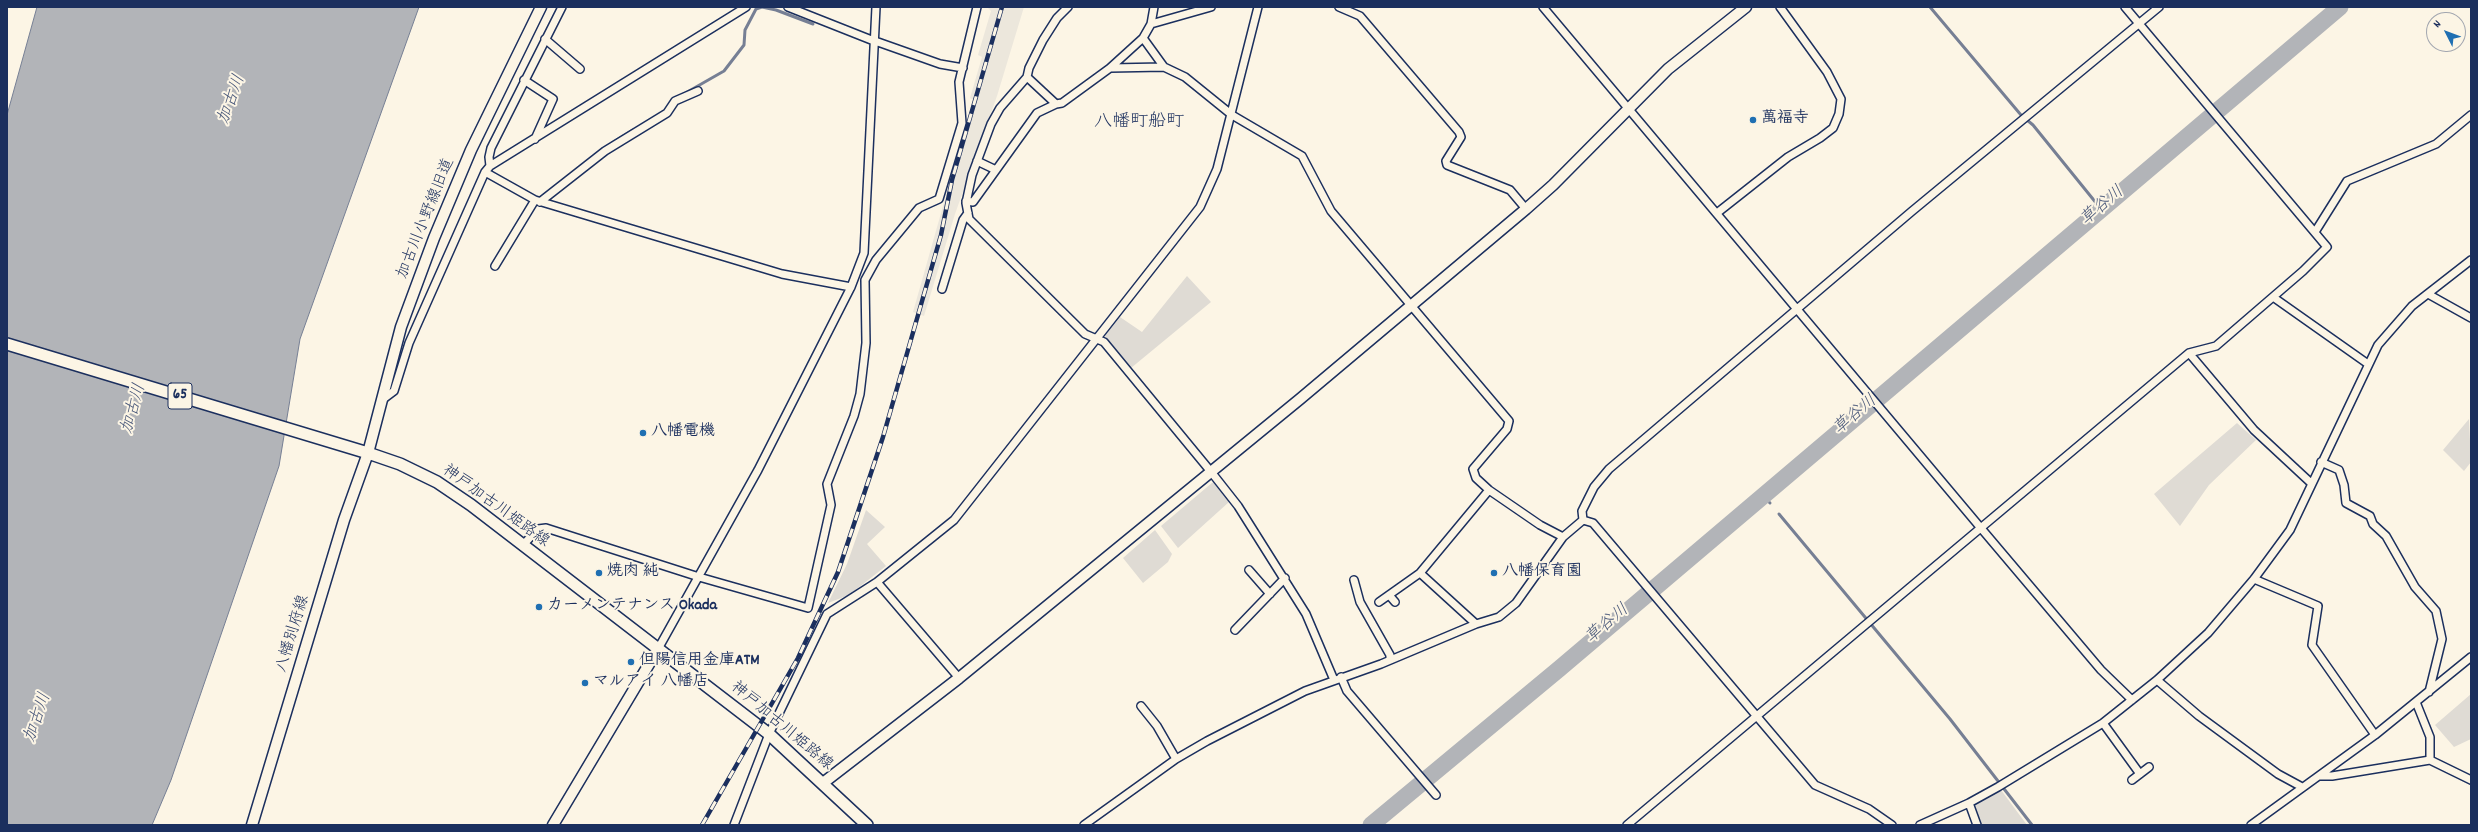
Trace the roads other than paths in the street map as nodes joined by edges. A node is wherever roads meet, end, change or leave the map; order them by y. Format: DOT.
graph roads {
  1 [pos="541,7"];
  2 [pos="562,7"];
  3 [pos="746,7"];
  4 [pos="788,7"];
  5 [pos="876,7"];
  6 [pos="977,7"];
  7 [pos="1068,7"];
  8 [pos="1154,7"];
  9 [pos="1211,7"];
  10 [pos="1258,7"];
  11 [pos="1339,7"];
  12 [pos="1543,7"];
  13 [pos="1780,7"];
  14 [pos="2125,7"];
  15 [pos="2159,7"];
  16 [pos="1743,8"];
  17 [pos="2139,23"];
  18 [pos="1150,24"];
  19 [pos="1143,38"];
  20 [pos="545,39"];
  21 [pos="875,41"];
  22 [pos="1164,66"];
  23 [pos="962,68"];
  24 [pos="1110,68"];
  25 [pos="580,69"];
  26 [pos="1026,77"];
  27 [pos="524,80"];
  28 [pos="698,91"];
  29 [pos="1056,104"];
  30 [pos="1628,107"];
  31 [pos="1232,115"];
  32 [pos="2471,115"];
  33 [pos="534,139"];
  34 [pos="977,161"];
  35 [pos="490,166"];
  36 [pos="996,170"];
  37 [pos="485,172"];
  38 [pos="538,201"];
  39 [pos="966,201"];
  40 [pos="1526,209"];
  41 [pos="968,213"];
  42 [pos="1717,213"];
  43 [pos="2315,232"];
  44 [pos="2471,260"];
  45 [pos="496,266"];
  46 [pos="856,276"];
  47 [pos="865,280"];
  48 [pos="851,287"];
  49 [pos="942,289"];
  50 [pos="2428,294"];
  51 [pos="2274,297"];
  52 [pos="1411,306"];
  53 [pos="1797,308"];
  54 [pos="2471,318"];
  55 [pos="1095,339"];
  56 [pos="7,344"];
  57 [pos="2189,353"];
  58 [pos="2368,364"];
  59 [pos="382,400"];
  60 [pos="368,453"];
  61 [pos="2321,462"];
  62 [pos="1212,473"];
  63 [pos="2311,483"];
  64 [pos="1489,490"];
  65 [pos="1583,520"];
  66 [pos="1980,527"];
  67 [pos="1563,537"];
  68 [pos="522,546"];
  69 [pos="1249,570"];
  70 [pos="1420,573"];
  71 [pos="699,577"];
  72 [pos="1285,578"];
  73 [pos="2254,579"];
  74 [pos="1354,580"];
  75 [pos="876,582"];
  76 [pos="1270,594"];
  77 [pos="1389,595"];
  78 [pos="1379,602"];
  79 [pos="1394,602"];
  80 [pos="1476,624"];
  81 [pos="1235,630"];
  82 [pos="658,649"];
  83 [pos="2471,657"];
  84 [pos="1390,660"];
  85 [pos="959,678"];
  86 [pos="1337,678"];
  87 [pos="2157,680"];
  88 [pos="2429,692"];
  89 [pos="2132,700"];
  90 [pos="2416,702"];
  91 [pos="1141,706"];
  92 [pos="1756,716"];
  93 [pos="2103,723"];
  94 [pos="768,734"];
  95 [pos="2375,735"];
  96 [pos="1176,759"];
  97 [pos="2430,760"];
  98 [pos="2149,767"];
  99 [pos="2140,774"];
  100 [pos="2320,776"];
  101 [pos="2132,780"];
  102 [pos="2471,780"];
  103 [pos="823,783"];
  104 [pos="2302,787"];
  105 [pos="1436,795"];
  106 [pos="1970,803"];
  107 [pos="252,825"];
  108 [pos="553,825"];
  109 [pos="734,825"];
  110 [pos="867,825"];
  111 [pos="1084,825"];
  112 [pos="1627,825"];
  113 [pos="1892,825"];
  114 [pos="1920,825"];
  115 [pos="1977,825"];
  116 [pos="2251,825"];
  1 -- 59 [label="street, 加古川小野線旧道"];
  2 -- 20 [label="street"];
  3 -- 33 [label="street"];
  4 -- 21 [label="street"];
  5 -- 21 [label="street"];
  6 -- 23 [label="street"];
  7 -- 26 [label="street"];
  8 -- 18 [label="street"];
  9 -- 18 [label="street"];
  10 -- 31 [label="street"];
  11 -- 40 [label="street"];
  12 -- 30 [label="street"];
  13 -- 42 [label="street"];
  14 -- 17 [label="street"];
  15 -- 17 [label="street"];
  16 -- 30 [label="street"];
  17 -- 43 [label="street"];
  17 -- 53 [label="street"];
  18 -- 19 [label="street"];
  19 -- 22 [label="street"];
  19 -- 24 [label="street"];
  20 -- 25 [label="street"];
  20 -- 27 [label="street"];
  21 -- 23 [label="street"];
  21 -- 46 [label="street"];
  22 -- 24 [label="street"];
  22 -- 31 [label="street"];
  23 -- 47 [label="street"];
  24 -- 29 [label="street"];
  26 -- 29 [label="street"];
  26 -- 34 [label="street"];
  27 -- 33 [label="street"];
  27 -- 35 [label="street"];
  28 -- 38 [label="street"];
  29 -- 36 [label="street"];
  30 -- 40 [label="street"];
  30 -- 42 [label="street"];
  31 -- 52 [label="street"];
  31 -- 55 [label="street"];
  32 -- 43 [label="street"];
  33 -- 35 [label="street"];
  34 -- 36 [label="street"];
  34 -- 39 [label="street"];
  35 -- 37 [label="street"];
  36 -- 39 [label="street"];
  37 -- 38 [label="street"];
  37 -- 59 [label="street"];
  38 -- 45 [label="street"];
  38 -- 48 [label="street"];
  39 -- 41 [label="street"];
  40 -- 52 [label="street"];
  41 -- 49 [label="street"];
  41 -- 55 [label="street"];
  42 -- 53 [label="street"];
  43 -- 51 [label="street"];
  44 -- 50 [label="street"];
  46 -- 47 [label="street"];
  46 -- 48 [label="street"];
  47 -- 71 [label="street"];
  48 -- 71 [label="street"];
  50 -- 54 [label="street"];
  50 -- 58 [label="street"];
  51 -- 57 [label="street"];
  51 -- 58 [label="street"];
  52 -- 62 [label="street"];
  52 -- 64 [label="street"];
  53 -- 65 [label="street"];
  53 -- 66 [label="street"];
  55 -- 62 [label="street"];
  55 -- 75 [label="street"];
  56 -- 60 [label="main road, 神戸加古川姫路線 / 65"];
  57 -- 63 [label="street"];
  57 -- 66 [label="street"];
  58 -- 61 [label="street"];
  59 -- 60 [label="street, 加古川小野線旧道"];
  60 -- 68 [label="main road, 神戸加古川姫路線 / 65"];
  60 -- 107 [label="street, 八幡別府線"];
  61 -- 63 [label="street"];
  61 -- 88 [label="street"];
  62 -- 72 [label="street"];
  62 -- 85 [label="street"];
  63 -- 73 [label="street"];
  64 -- 67 [label="street"];
  64 -- 70 [label="street"];
  65 -- 67 [label="street"];
  65 -- 92 [label="street"];
  66 -- 89 [label="street"];
  66 -- 92 [label="street"];
  67 -- 80 [label="street"];
  68 -- 71 [label="street"];
  68 -- 82 [label="main road, 神戸加古川姫路線 / 65"];
  69 -- 76 [label="street"];
  70 -- 77 [label="street"];
  70 -- 80 [label="street"];
  71 -- 82 [label="street"];
  72 -- 76 [label="street"];
  72 -- 86 [label="street"];
  73 -- 87 [label="street"];
  73 -- 95 [label="street"];
  74 -- 84 [label="street"];
  75 -- 85 [label="street"];
  75 -- 94 [label="street"];
  76 -- 81 [label="street"];
  77 -- 78 [label="street"];
  77 -- 79 [label="street"];
  80 -- 84 [label="street"];
  82 -- 94 [label="main road, 神戸加古川姫路線 / 65"];
  82 -- 108 [label="street"];
  83 -- 88 [label="street"];
  84 -- 86 [label="street"];
  85 -- 103 [label="street"];
  86 -- 96 [label="street"];
  86 -- 105 [label="street"];
  87 -- 89 [label="street"];
  87 -- 104 [label="street"];
  88 -- 90 [label="street"];
  89 -- 93 [label="street"];
  90 -- 95 [label="street"];
  90 -- 97 [label="street"];
  91 -- 96 [label="street"];
  92 -- 112 [label="street"];
  92 -- 113 [label="street"];
  93 -- 99 [label="street"];
  93 -- 106 [label="street"];
  94 -- 103 [label="main road, 神戸加古川姫路線 / 65"];
  94 -- 109 [label="street"];
  95 -- 100 [label="street"];
  96 -- 111 [label="street"];
  97 -- 100 [label="street"];
  97 -- 102 [label="street"];
  98 -- 99 [label="street"];
  99 -- 101 [label="street"];
  100 -- 104 [label="street"];
  103 -- 110 [label="main road, 神戸加古川姫路線 / 65"];
  104 -- 116 [label="street"];
  106 -- 114 [label="street"];
  106 -- 115 [label="street"];
}
